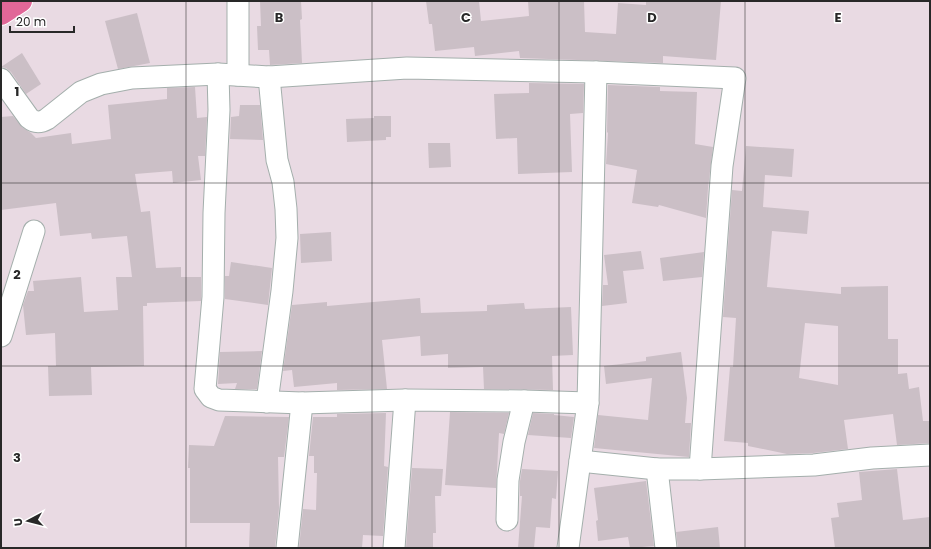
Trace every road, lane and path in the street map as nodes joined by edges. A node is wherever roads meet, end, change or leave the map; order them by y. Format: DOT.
graph roads {
  1 [pos="21,1"];
  2 [pos="238,1"];
  3 [pos="1,14"];
  4 [pos="596,72"];
  5 [pos="228,75"];
  6 [pos="269,77"];
  7 [pos="1,79"];
  8 [pos="34,231"];
  9 [pos="1,336"];
  10 [pos="405,400"];
  11 [pos="524,401"];
  12 [pos="267,402"];
  13 [pos="302,403"];
  14 [pos="588,403"];
  15 [pos="930,455"];
  16 [pos="580,461"];
  17 [pos="658,468"];
  18 [pos="700,469"];
  19 [pos="507,520"];
  20 [pos="287,548"];
  21 [pos="394,548"];
  22 [pos="568,548"];
  23 [pos="666,548"];
  1 -- 3 [label="main road"];
  2 -- 5 [label="street"];
  4 -- 6 [label="street"];
  4 -- 14 [label="street"];
  4 -- 18 [label="street"];
  5 -- 6 [label="street"];
  5 -- 7 [label="street"];
  5 -- 12 [label="street"];
  6 -- 12 [label="street"];
  8 -- 9 [label="street"];
  10 -- 11 [label="street"];
  10 -- 13 [label="street"];
  10 -- 21 [label="street"];
  11 -- 14 [label="street"];
  11 -- 19 [label="street"];
  12 -- 13 [label="street"];
  13 -- 20 [label="street"];
  14 -- 16 [label="street"];
  15 -- 18 [label="street"];
  16 -- 17 [label="street"];
  16 -- 22 [label="street"];
  17 -- 18 [label="street"];
  17 -- 23 [label="street"];
}
